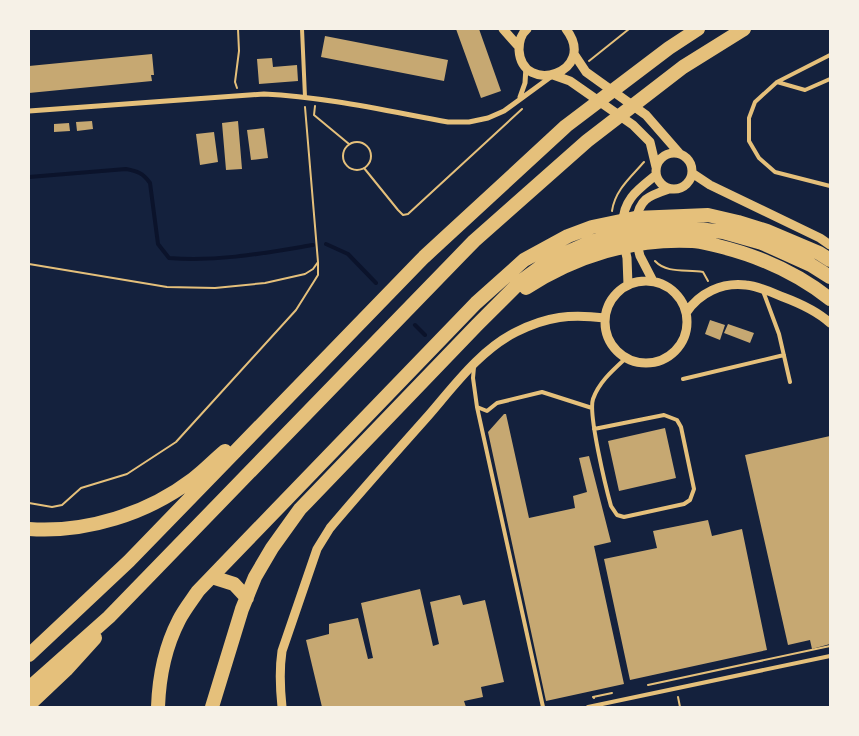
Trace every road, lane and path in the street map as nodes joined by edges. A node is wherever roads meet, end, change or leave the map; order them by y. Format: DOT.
graph roads {
  1 [pos="238,29"];
  2 [pos="302,29"];
  3 [pos="503,29"];
  4 [pos="527,29"];
  5 [pos="566,29"];
  6 [pos="629,29"];
  7 [pos="698,29"];
  8 [pos="744,29"];
  9 [pos="519,47"];
  10 [pos="574,54"];
  11 [pos="830,55"];
  12 [pos="526,67"];
  13 [pos="582,68"];
  14 [pos="552,75"];
  15 [pos="830,79"];
  16 [pos="777,82"];
  17 [pos="238,96"];
  18 [pos="305,97"];
  19 [pos="520,98"];
  20 [pos="316,99"];
  21 [pos="524,107"];
  22 [pos="29,111"];
  23 [pos="349,144"];
  24 [pos="680,154"];
  25 [pos="364,168"];
  26 [pos="656,171"];
  27 [pos="692,173"];
  28 [pos="830,186"];
  29 [pos="669,189"];
  30 [pos="659,228"];
  31 [pos="830,245"];
  32 [pos="640,256"];
  33 [pos="830,260"];
  34 [pos="318,262"];
  35 [pos="29,264"];
  36 [pos="830,277"];
  37 [pos="653,281"];
  38 [pos="708,282"];
  39 [pos="628,285"];
  40 [pos="762,289"];
  41 [pos="830,299"];
  42 [pos="686,313"];
  43 [pos="605,318"];
  44 [pos="830,323"];
  45 [pos="784,355"];
  46 [pos="626,358"];
  47 [pos="474,364"];
  48 [pos="683,379"];
  49 [pos="790,382"];
  50 [pos="285,402"];
  51 [pos="477,407"];
  52 [pos="592,408"];
  53 [pos="594,429"];
  54 [pos="29,503"];
  55 [pos="29,529"];
  56 [pos="212,577"];
  57 [pos="247,598"];
  58 [pos="109,617"];
  59 [pos="830,646"];
  60 [pos="230,652"];
  61 [pos="29,655"];
  62 [pos="830,656"];
  63 [pos="159,680"];
  64 [pos="645,686"];
  65 [pos="29,688"];
  66 [pos="618,692"];
  67 [pos="29,705"];
  68 [pos="596,706"];
  69 [pos="158,707"];
  70 [pos="164,707"];
  71 [pos="212,707"];
  72 [pos="218,707"];
  73 [pos="282,707"];
  74 [pos="543,707"];
  75 [pos="588,707"];
  1 -- 17 [label="path"];
  2 -- 18 [label="lane"];
  3 -- 9 [label="street"];
  4 -- 9 [label="street"];
  5 -- 10 [label="street"];
  6 -- 13 [label="path"];
  7 -- 50 [label="highway"];
  8 -- 58 [label="highway"];
  9 -- 12 [label="street"];
  10 -- 13 [label="street"];
  10 -- 14 [label="street"];
  11 -- 16 [label="lane"];
  12 -- 14 [label="street"];
  12 -- 19 [label="street"];
  13 -- 24 [label="street"];
  14 -- 19 [label="street"];
  14 -- 26 [label="street"];
  15 -- 16 [label="lane"];
  16 -- 28 [label="lane"];
  17 -- 18 [label="street"];
  17 -- 22 [label="street"];
  18 -- 20 [label="street"];
  18 -- 34 [label="path"];
  19 -- 20 [label="street"];
  20 -- 23 [label="path"];
  21 -- 25 [label="path"];
  23 -- 25 [label="path"];
  23 -- 25 [label="path"];
  24 -- 26 [label="street"];
  24 -- 27 [label="street"];
  26 -- 29 [label="street"];
  26 -- 39 [label="street"];
  27 -- 29 [label="street"];
  27 -- 31 [label="street"];
  29 -- 32 [label="street"];
  30 -- 33 [label="highway"];
  30 -- 36 [label="highway"];
  30 -- 41 [label="highway"];
  30 -- 56 [label="highway"];
  30 -- 57 [label="highway"];
  32 -- 37 [label="street"];
  32 -- 38 [label="path"];
  34 -- 35 [label="path"];
  34 -- 54 [label="path"];
  37 -- 39 [label="street"];
  37 -- 42 [label="street"];
  39 -- 43 [label="street"];
  40 -- 42 [label="street"];
  40 -- 44 [label="street"];
  40 -- 45 [label="lane"];
  42 -- 46 [label="street"];
  43 -- 46 [label="street"];
  43 -- 47 [label="street"];
  45 -- 48 [label="lane"];
  45 -- 49 [label="lane"];
  46 -- 52 [label="lane"];
  47 -- 51 [label="lane"];
  47 -- 73 [label="street"];
  50 -- 55 [label="highway"];
  50 -- 61 [label="highway"];
  51 -- 52 [label="lane"];
  51 -- 74 [label="lane"];
  52 -- 53 [label="lane"];
  53 -- 53 [label="lane"];
  56 -- 57 [label="highway"];
  56 -- 63 [label="highway"];
  57 -- 60 [label="highway"];
  58 -- 65 [label="highway"];
  58 -- 67 [label="highway"];
  59 -- 64 [label="path"];
  60 -- 71 [label="highway"];
  60 -- 72 [label="highway"];
  62 -- 68 [label="lane"];
  63 -- 69 [label="highway"];
  63 -- 70 [label="highway"];
  66 -- 68 [label="path"];
  68 -- 75 [label="lane"];
}
